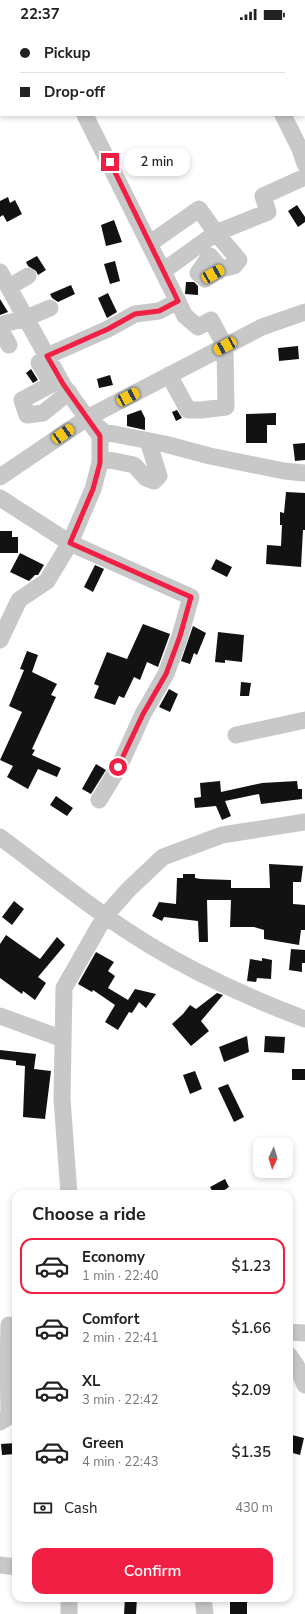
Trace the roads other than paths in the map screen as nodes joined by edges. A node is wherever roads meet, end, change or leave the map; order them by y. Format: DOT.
graph roads {
  1 [pos="86,116"];
  2 [pos="284,116"];
  3 [pos="305,164"];
  4 [pos="305,177"];
  5 [pos="216,233"];
  6 [pos="149,244"];
  7 [pos="221,269"];
  8 [pos="163,271"];
  9 [pos="0,272"];
  10 [pos="28,276"];
  11 [pos="9,287"];
  12 [pos="178,301"];
  13 [pos="50,308"];
  14 [pos="305,312"];
  15 [pos="26,318"];
  16 [pos="0,325"];
  17 [pos="0,329"];
  18 [pos="9,345"];
  19 [pos="225,346"];
  20 [pos="47,356"];
  21 [pos="169,375"];
  22 [pos="69,392"];
  23 [pos="88,418"];
  24 [pos="148,441"];
  25 [pos="100,458"];
  26 [pos="305,472"];
  27 [pos="0,477"];
  28 [pos="0,498"];
  29 [pos="70,543"];
  30 [pos="0,640"];
  31 [pos="305,720"];
  32 [pos="236,735"];
  33 [pos="99,800"];
  34 [pos="305,822"];
  35 [pos="0,837"];
  36 [pos="105,916"];
  37 [pos="0,1016"];
  38 [pos="305,1019"];
  39 [pos="63,1039"];
  40 [pos="69,1190"];
  41 [pos="8,1325"];
  42 [pos="293,1332"];
  43 [pos="305,1333"];
  44 [pos="293,1361"];
  45 [pos="305,1385"];
  46 [pos="0,1422"];
  47 [pos="0,1565"];
  48 [pos="12,1566"];
  49 [pos="69,1602"];
  50 [pos="204,1602"];
  51 [pos="69,1614"];
  52 [pos="205,1614"];
  1 -- 6 [label="street"];
  2 -- 3 [label="street"];
  4 -- 5 [label="street"];
  5 -- 6 [label="street"];
  5 -- 7 [label="street"];
  5 -- 8 [label="street"];
  6 -- 8 [label="street"];
  8 -- 12 [label="street"];
  9 -- 11 [label="street"];
  10 -- 11 [label="street"];
  11 -- 15 [label="street"];
  12 -- 19 [label="street"];
  12 -- 20 [label="street"];
  13 -- 15 [label="street"];
  14 -- 19 [label="street"];
  15 -- 16 [label="street"];
  15 -- 20 [label="street"];
  17 -- 18 [label="street"];
  19 -- 21 [label="street"];
  19 -- 21 [label="street"];
  20 -- 22 [label="street"];
  20 -- 22 [label="street"];
  21 -- 23 [label="street"];
  22 -- 23 [label="street"];
  23 -- 24 [label="street"];
  23 -- 25 [label="street"];
  23 -- 27 [label="street"];
  24 -- 25 [label="street"];
  24 -- 26 [label="street"];
  25 -- 29 [label="street"];
  28 -- 29 [label="street"];
  29 -- 30 [label="street"];
  29 -- 33 [label="street"];
  31 -- 32 [label="street"];
  34 -- 36 [label="street"];
  35 -- 36 [label="street"];
  36 -- 38 [label="street"];
  36 -- 39 [label="street"];
  37 -- 39 [label="street"];
  39 -- 40 [label="street"];
  41 -- 46 [label="street"];
  42 -- 43 [label="street"];
  44 -- 45 [label="street"];
  47 -- 48 [label="street"];
  49 -- 51 [label="street"];
  50 -- 52 [label="street"];
}
